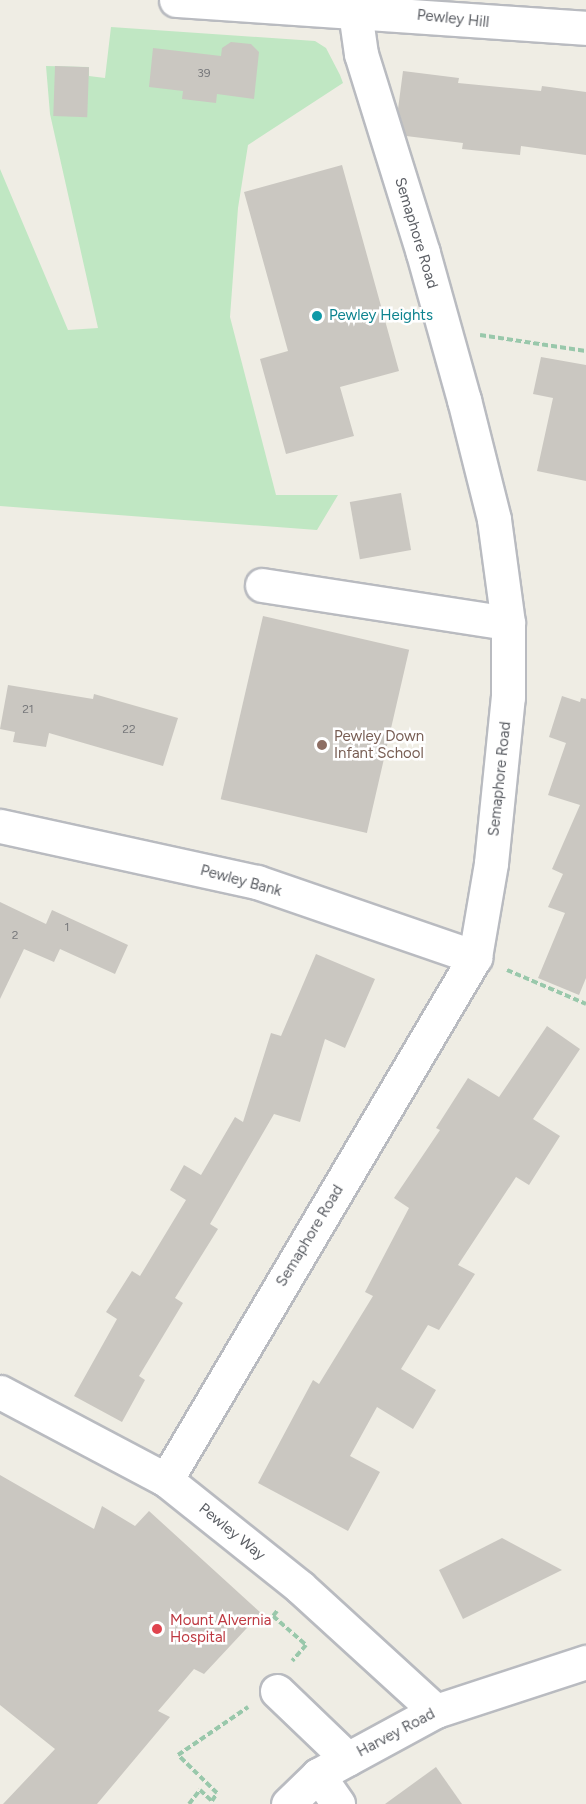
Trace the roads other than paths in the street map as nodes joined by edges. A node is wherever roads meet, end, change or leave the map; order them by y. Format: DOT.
graph roads {
  1 [pos="176,0"];
  2 [pos="401,7"];
  3 [pos="355,12"];
  4 [pos="586,28"];
  5 [pos="262,585"];
  6 [pos="508,623"];
  7 [pos="0,826"];
  8 [pos="475,957"];
  9 [pos="0,1392"];
  10 [pos="166,1480"];
  11 [pos="586,1662"];
  12 [pos="277,1691"];
  13 [pos="436,1711"];
  14 [pos="348,1759"];
  15 [pos="318,1775"];
  16 [pos="288,1804"];
  17 [pos="338,1804"];
  1 -- 3 [label="street, Pewley Hill"];
  2 -- 3 [label="street, Pewley Hill"];
  2 -- 4 [label="street, Pewley Hill"];
  3 -- 6 [label="street, Semaphore Road"];
  5 -- 6 [label="street"];
  6 -- 8 [label="street, Semaphore Road"];
  7 -- 8 [label="street, Pewley Bank"];
  8 -- 10 [label="street, Semaphore Road"];
  9 -- 10 [label="street, Pewley Way"];
  10 -- 13 [label="street, Pewley Way"];
  11 -- 13 [label="street, Harvey Road"];
  12 -- 14 [label="street"];
  13 -- 14 [label="street, Harvey Road"];
  14 -- 15 [label="street, Harvey Road"];
  15 -- 16 [label="street, Harvey Road"];
  15 -- 17 [label="street"];
}
